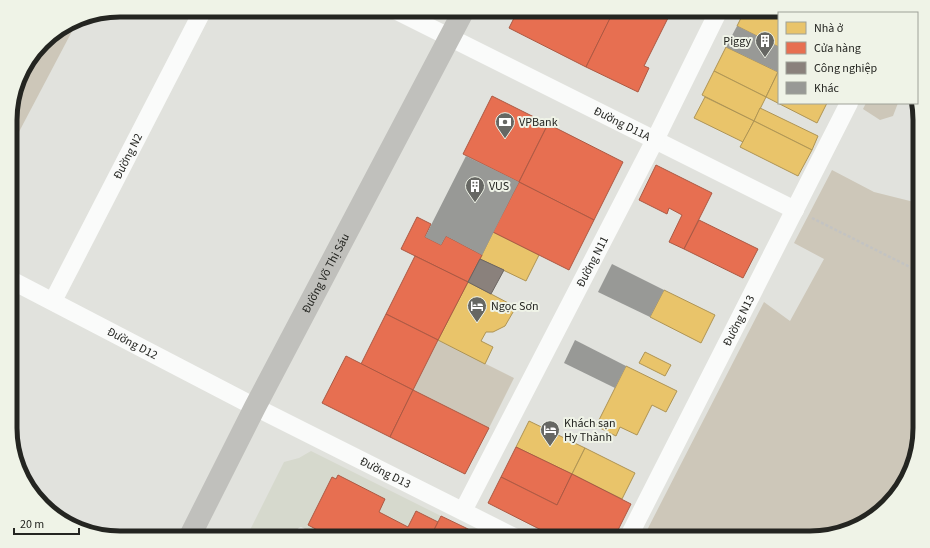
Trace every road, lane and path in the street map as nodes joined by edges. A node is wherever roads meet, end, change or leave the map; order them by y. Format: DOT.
graph roads {
  1 [pos="199,17"];
  2 [pos="408,17"];
  3 [pos="460,17"];
  4 [pos="716,17"];
  5 [pos="449,38"];
  6 [pos="848,104"];
  7 [pos="655,140"];
  8 [pos="795,210"];
  9 [pos="913,269"];
  10 [pos="17,283"];
  11 [pos="52,301"];
  12 [pos="255,407"];
  13 [pos="463,511"];
  14 [pos="193,531"];
  15 [pos="502,531"];
  16 [pos="632,531"];
  1 -- 11 [label="street, Đường N2"];
  2 -- 5 [label="street, Đường D11A"];
  3 -- 5 [label="main road, Đường Võ Thị Sáu"];
  4 -- 7 [label="street, Đường N11"];
  5 -- 7 [label="street, Đường D11A"];
  5 -- 12 [label="main road, Đường Võ Thị Sáu"];
  6 -- 8 [label="street, Đường N13"];
  7 -- 8 [label="street, Đường D11A"];
  7 -- 13 [label="street, Đường N11"];
  8 -- 9 [label="path"];
  8 -- 16 [label="street, Đường N13"];
  10 -- 11 [label="street, Đường D12"];
  11 -- 12 [label="street, Đường D12"];
  12 -- 13 [label="street, Đường D13"];
  12 -- 14 [label="main road, Đường Võ Thị Sáu"];
  13 -- 15 [label="street, Đường D13"];
}
